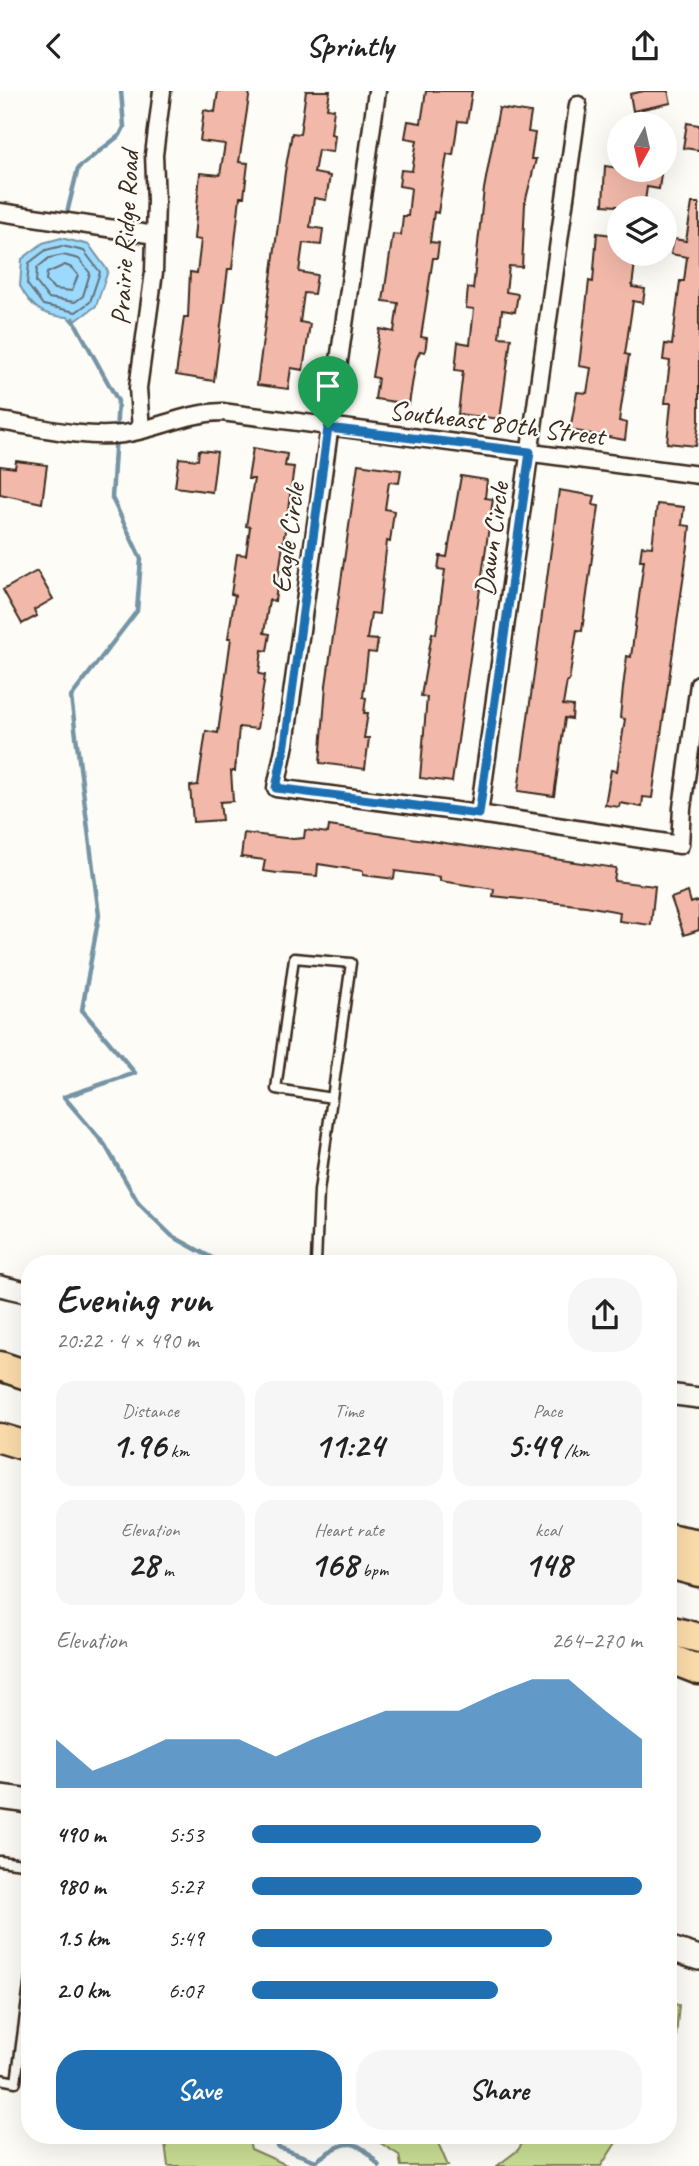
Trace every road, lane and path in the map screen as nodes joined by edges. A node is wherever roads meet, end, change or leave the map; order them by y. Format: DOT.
graph roads {
  1 [pos="162,91"];
  2 [pos="377,91"];
  3 [pos="578,105"];
  4 [pos="5,213"];
  5 [pos="155,236"];
  6 [pos="0,421"];
  7 [pos="328,428"];
  8 [pos="134,432"];
  9 [pos="530,452"];
  10 [pos="699,475"];
  11 [pos="699,684"];
  12 [pos="479,814"];
  13 [pos="332,1098"];
  14 [pos="316,1255"];
  15 [pos="0,1286"];
  16 [pos="21,1291"];
  17 [pos="0,1366"];
  18 [pos="21,1372"];
  19 [pos="677,1395"];
  20 [pos="699,1398"];
  21 [pos="0,1438"];
  22 [pos="21,1444"];
  23 [pos="677,1540"];
  24 [pos="699,1544"];
  25 [pos="677,1566"];
  26 [pos="699,1572"];
  27 [pos="677,1632"];
  28 [pos="699,1638"];
  29 [pos="677,1661"];
  30 [pos="699,1670"];
  31 [pos="0,1797"];
  32 [pos="21,1800"];
  33 [pos="0,1861"];
  34 [pos="21,1864"];
  35 [pos="677,1951"];
  36 [pos="699,1958"];
  37 [pos="21,2045"];
  38 [pos="0,2080"];
  1 -- 5 [label="street, Prairie Ridge Road"];
  2 -- 7 [label="street, Eagle Circle"];
  3 -- 9 [label="street, Dawn Circle"];
  4 -- 5 [label="street"];
  5 -- 8 [label="street, Prairie Ridge Road"];
  6 -- 8 [label="street, Southeast 80th Street"];
  7 -- 8 [label="street, Southeast 80th Street"];
  7 -- 9 [label="street, Southeast 80th Street"];
  7 -- 12 [label="street, Eagle Circle"];
  9 -- 10 [label="street, Southeast 80th Street"];
  9 -- 12 [label="street, Dawn Circle"];
  11 -- 12 [label="street"];
  13 -- 13 [label="lane"];
  13 -- 14 [label="lane"];
  15 -- 16 [label="street"];
  17 -- 18 [label="highway"];
  19 -- 20 [label="street"];
  21 -- 22 [label="highway"];
  23 -- 24 [label="highway"];
  25 -- 26 [label="highway"];
  27 -- 28 [label="highway"];
  29 -- 30 [label="highway"];
  31 -- 32 [label="main road"];
  33 -- 34 [label="lane"];
  35 -- 36 [label="main road"];
  37 -- 38 [label="lane"];
}
